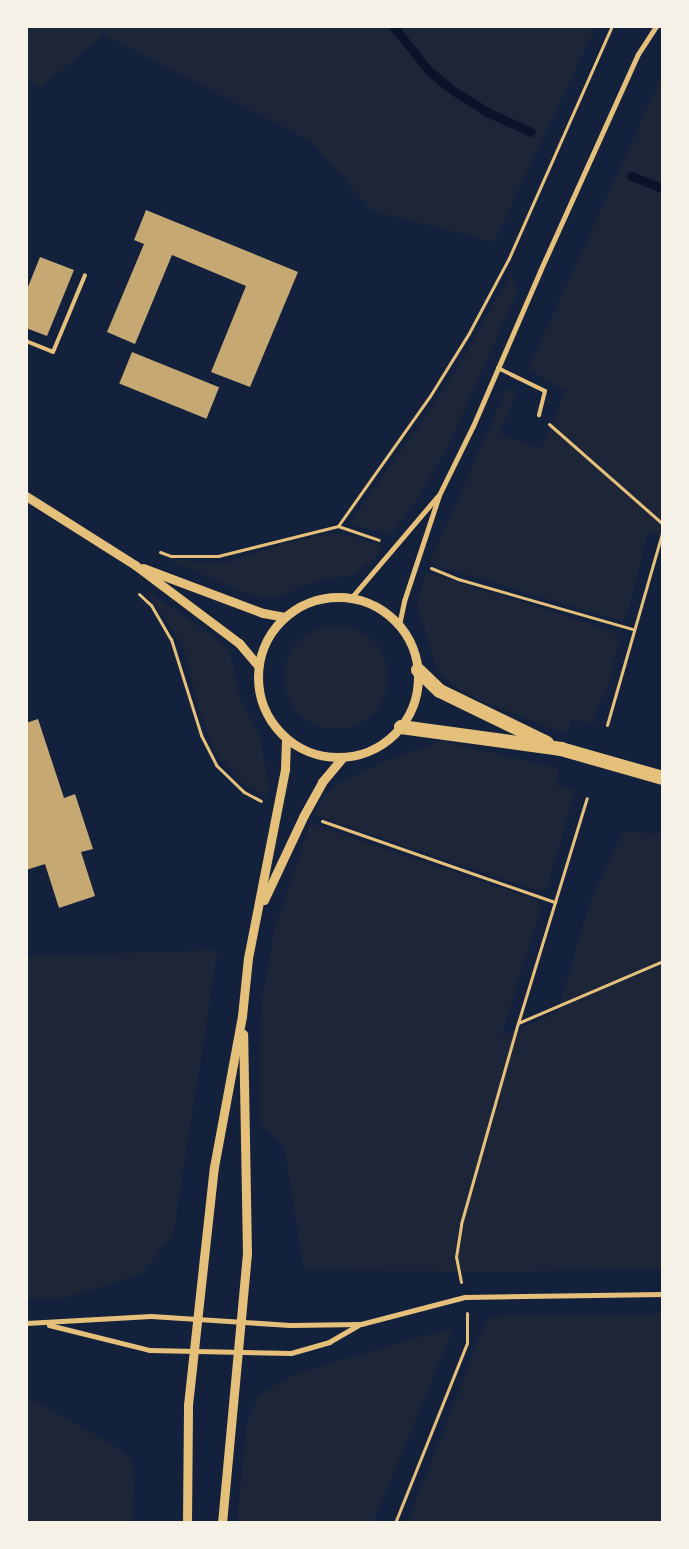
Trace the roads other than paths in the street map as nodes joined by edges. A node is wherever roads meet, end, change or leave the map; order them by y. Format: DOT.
graph roads {
  1 [pos="656,26"];
  2 [pos="85,275"];
  3 [pos="26,340"];
  4 [pos="498,368"];
  5 [pos="539,415"];
  6 [pos="439,494"];
  7 [pos="26,496"];
  8 [pos="135,565"];
  9 [pos="351,598"];
  10 [pos="285,617"];
  11 [pos="399,625"];
  12 [pos="258,666"];
  13 [pos="418,670"];
  14 [pos="401,727"];
  15 [pos="286,739"];
  16 [pos="561,749"];
  17 [pos="342,758"];
  18 [pos="663,778"];
  19 [pos="258,912"];
  20 [pos="242,1016"];
  21 [pos="663,1294"];
  22 [pos="197,1320"];
  23 [pos="26,1323"];
  24 [pos="241,1323"];
  25 [pos="44,1324"];
  26 [pos="361,1324"];
  27 [pos="194,1352"];
  28 [pos="238,1352"];
  29 [pos="187,1523"];
  30 [pos="222,1523"];
  1 -- 4 [label="street"];
  2 -- 3 [label="lane"];
  4 -- 5 [label="lane"];
  4 -- 6 [label="street"];
  6 -- 9 [label="street"];
  6 -- 11 [label="street"];
  7 -- 8 [label="street"];
  8 -- 10 [label="street"];
  8 -- 12 [label="street"];
  9 -- 10 [label="street"];
  9 -- 11 [label="street"];
  10 -- 12 [label="street"];
  11 -- 13 [label="street"];
  12 -- 15 [label="street"];
  13 -- 14 [label="street"];
  13 -- 16 [label="highway"];
  14 -- 16 [label="highway"];
  14 -- 17 [label="street"];
  15 -- 17 [label="street"];
  15 -- 19 [label="street"];
  16 -- 18 [label="highway"];
  17 -- 19 [label="street"];
  19 -- 20 [label="street"];
  20 -- 22 [label="street"];
  20 -- 24 [label="street"];
  21 -- 26 [label="street"];
  22 -- 24 [label="street"];
  22 -- 25 [label="street"];
  22 -- 27 [label="street"];
  23 -- 25 [label="street"];
  24 -- 26 [label="street"];
  24 -- 28 [label="street"];
  25 -- 27 [label="street"];
  26 -- 28 [label="street"];
  27 -- 28 [label="street"];
  27 -- 29 [label="street"];
  28 -- 30 [label="street"];
}
